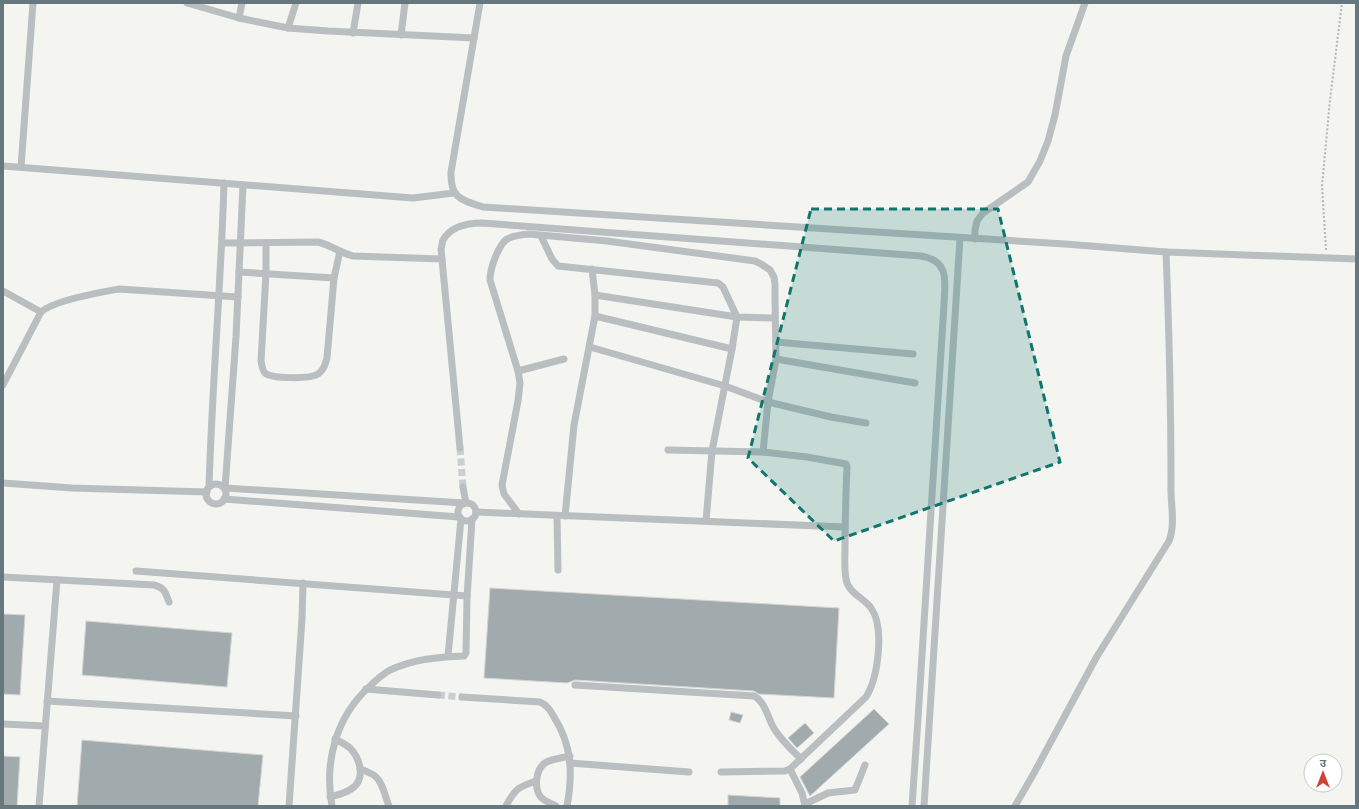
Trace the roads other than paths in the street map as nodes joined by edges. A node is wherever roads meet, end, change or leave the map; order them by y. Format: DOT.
graph roads {
  1 [pos="33,3"];
  2 [pos="186,3"];
  3 [pos="242,3"];
  4 [pos="296,3"];
  5 [pos="358,3"];
  6 [pos="405,3"];
  7 [pos="480,3"];
  8 [pos="1085,3"];
  9 [pos="239,18"];
  10 [pos="288,28"];
  11 [pos="353,33"];
  12 [pos="401,35"];
  13 [pos="474,38"];
  14 [pos="3,166"];
  15 [pos="21,167"];
  16 [pos="224,183"];
  17 [pos="243,185"];
  18 [pos="454,193"];
  19 [pos="541,236"];
  20 [pos="960,238"];
  21 [pos="974,239"];
  22 [pos="222,243"];
  23 [pos="240,243"];
  24 [pos="266,243"];
  25 [pos="340,251"];
  26 [pos="1166,252"];
  27 [pos="1356,259"];
  28 [pos="442,260"];
  29 [pos="592,269"];
  30 [pos="238,272"];
  31 [pos="266,273"];
  32 [pos="334,278"];
  33 [pos="3,291"];
  34 [pos="595,294"];
  35 [pos="220,296"];
  36 [pos="238,297"];
  37 [pos="41,312"];
  38 [pos="595,316"];
  39 [pos="737,316"];
  40 [pos="775,318"];
  41 [pos="776,342"];
  42 [pos="590,347"];
  43 [pos="732,349"];
  44 [pos="913,354"];
  45 [pos="564,359"];
  46 [pos="776,359"];
  47 [pos="518,371"];
  48 [pos="915,383"];
  49 [pos="3,385"];
  50 [pos="725,386"];
  51 [pos="768,402"];
  52 [pos="866,423"];
  53 [pos="460,448"];
  54 [pos="668,450"];
  55 [pos="712,451"];
  56 [pos="764,452"];
  57 [pos="3,483"];
  58 [pos="464,487"];
  59 [pos="225,488"];
  60 [pos="208,490"];
  61 [pos="224,500"];
  62 [pos="465,503"];
  63 [pos="476,512"];
  64 [pos="518,514"];
  65 [pos="557,516"];
  66 [pos="565,516"];
  67 [pos="460,518"];
  68 [pos="472,519"];
  69 [pos="706,521"];
  70 [pos="845,527"];
  71 [pos="558,570"];
  72 [pos="136,571"];
  73 [pos="3,577"];
  74 [pos="57,580"];
  75 [pos="303,583"];
  76 [pos="455,595"];
  77 [pos="467,596"];
  78 [pos="169,602"];
  79 [pos="448,656"];
  80 [pos="574,685"];
  81 [pos="366,689"];
  82 [pos="438,695"];
  83 [pos="462,696"];
  84 [pos="47,701"];
  85 [pos="296,716"];
  86 [pos="3,724"];
  87 [pos="45,726"];
  88 [pos="336,739"];
  89 [pos="801,759"];
  90 [pos="570,760"];
  91 [pos="865,765"];
  92 [pos="360,769"];
  93 [pos="790,769"];
  94 [pos="689,772"];
  95 [pos="721,772"];
  96 [pos="536,782"];
  97 [pos="330,797"];
  98 [pos="805,805"];
  99 [pos="39,806"];
  100 [pos="289,806"];
  101 [pos="332,806"];
  102 [pos="388,806"];
  103 [pos="506,806"];
  104 [pos="556,806"];
  105 [pos="567,806"];
  106 [pos="912,806"];
  107 [pos="924,806"];
  108 [pos="1015,806"];
  1 -- 15 [label="street"];
  2 -- 9 [label="street"];
  3 -- 9 [label="street"];
  4 -- 10 [label="street"];
  5 -- 11 [label="street"];
  6 -- 12 [label="street"];
  7 -- 13 [label="street"];
  8 -- 21 [label="street"];
  9 -- 10 [label="street"];
  10 -- 11 [label="street"];
  11 -- 12 [label="street"];
  12 -- 13 [label="street"];
  13 -- 18 [label="street"];
  14 -- 15 [label="street"];
  15 -- 16 [label="street"];
  16 -- 17 [label="street"];
  16 -- 22 [label="street"];
  17 -- 18 [label="street"];
  17 -- 23 [label="street"];
  18 -- 20 [label="street"];
  19 -- 29 [label="street"];
  19 -- 40 [label="street"];
  19 -- 47 [label="street"];
  20 -- 21 [label="street"];
  20 -- 107 [label="street"];
  21 -- 26 [label="street"];
  22 -- 23 [label="street"];
  22 -- 35 [label="street"];
  23 -- 24 [label="street"];
  23 -- 30 [label="street"];
  24 -- 25 [label="street"];
  24 -- 31 [label="street"];
  25 -- 28 [label="street"];
  25 -- 32 [label="street"];
  26 -- 27 [label="street"];
  26 -- 108 [label="street"];
  28 -- 53 [label="street"];
  28 -- 106 [label="street"];
  29 -- 34 [label="street"];
  29 -- 39 [label="street"];
  30 -- 31 [label="street"];
  30 -- 36 [label="street"];
  31 -- 32 [label="street"];
  31 -- 32 [label="street"];
  33 -- 37 [label="street"];
  34 -- 38 [label="street"];
  34 -- 39 [label="street"];
  35 -- 36 [label="street"];
  35 -- 37 [label="street"];
  35 -- 60 [label="street"];
  36 -- 59 [label="street"];
  37 -- 49 [label="street"];
  38 -- 42 [label="street"];
  38 -- 43 [label="street"];
  39 -- 40 [label="street"];
  39 -- 43 [label="street"];
  40 -- 41 [label="street"];
  41 -- 44 [label="street"];
  41 -- 46 [label="street"];
  42 -- 50 [label="street"];
  42 -- 66 [label="street"];
  43 -- 50 [label="street"];
  45 -- 47 [label="street"];
  46 -- 48 [label="street"];
  46 -- 51 [label="street"];
  47 -- 64 [label="street"];
  50 -- 51 [label="street"];
  50 -- 55 [label="street"];
  51 -- 52 [label="street"];
  51 -- 56 [label="street"];
  54 -- 55 [label="street"];
  55 -- 56 [label="street"];
  55 -- 69 [label="street"];
  56 -- 70 [label="street"];
  57 -- 60 [label="street"];
  58 -- 62 [label="street"];
  59 -- 60 [label="street"];
  59 -- 61 [label="street"];
  59 -- 62 [label="street"];
  60 -- 61 [label="street"];
  61 -- 67 [label="street"];
  62 -- 63 [label="street"];
  62 -- 67 [label="street"];
  63 -- 64 [label="street"];
  63 -- 68 [label="street"];
  64 -- 65 [label="street"];
  65 -- 66 [label="street"];
  65 -- 71 [label="street"];
  66 -- 69 [label="street"];
  67 -- 68 [label="street"];
  67 -- 76 [label="street"];
  68 -- 77 [label="street"];
  69 -- 70 [label="street"];
  70 -- 89 [label="street"];
  72 -- 75 [label="street"];
  73 -- 74 [label="street"];
  74 -- 78 [label="street"];
  74 -- 84 [label="street"];
  75 -- 76 [label="street"];
  75 -- 85 [label="street"];
  76 -- 77 [label="street"];
  76 -- 79 [label="street"];
  77 -- 79 [label="street"];
  79 -- 81 [label="street"];
  80 -- 89 [label="street"];
  81 -- 82 [label="street"];
  81 -- 88 [label="street"];
  83 -- 90 [label="street"];
  84 -- 85 [label="street"];
  84 -- 87 [label="street"];
  85 -- 100 [label="street"];
  86 -- 87 [label="street"];
  87 -- 99 [label="street"];
  88 -- 92 [label="street"];
  88 -- 97 [label="street"];
  89 -- 93 [label="street"];
  90 -- 94 [label="street"];
  90 -- 96 [label="street"];
  90 -- 105 [label="street"];
  91 -- 98 [label="street"];
  92 -- 97 [label="street"];
  92 -- 102 [label="street"];
  93 -- 95 [label="street"];
  93 -- 98 [label="street"];
  96 -- 103 [label="street"];
  96 -- 104 [label="street"];
  97 -- 101 [label="street"];
}
